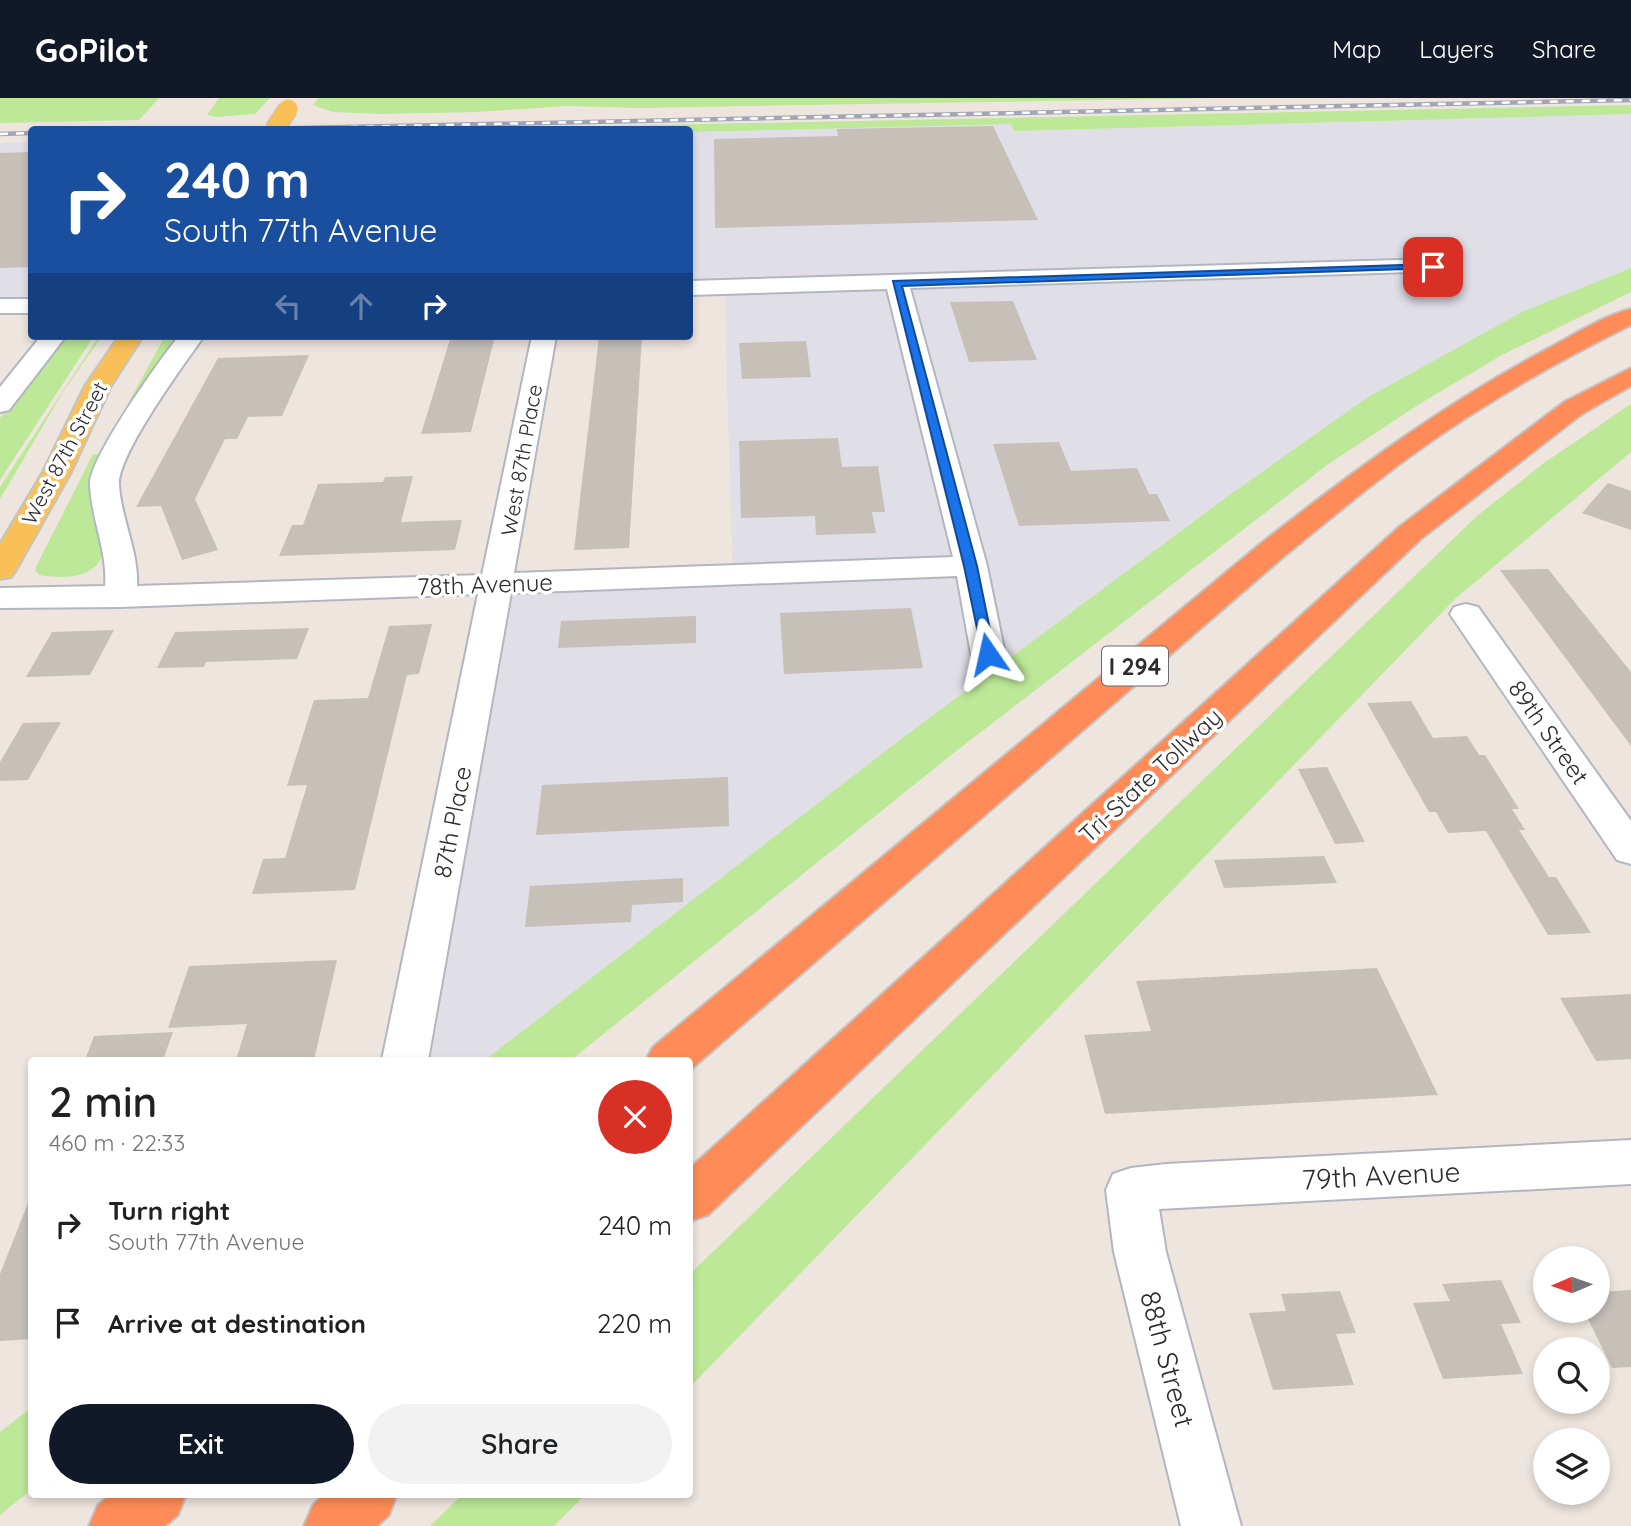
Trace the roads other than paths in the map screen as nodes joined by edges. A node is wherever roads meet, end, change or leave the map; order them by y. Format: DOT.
graph roads {
  1 [pos="292,104"];
  2 [pos="277,126"];
  3 [pos="1433,267"];
  4 [pos="897,283"];
  5 [pos="693,288"];
  6 [pos="0,306"];
  7 [pos="28,306"];
  8 [pos="1631,316"];
  9 [pos="51,340"];
  10 [pos="128,340"];
  11 [pos="188,340"];
  12 [pos="543,340"];
  13 [pos="1631,376"];
  14 [pos="0,404"];
  15 [pos="971,566"];
  16 [pos="0,570"];
  17 [pos="498,584"];
  18 [pos="120,597"];
  19 [pos="0,598"];
  20 [pos="1466,614"];
  21 [pos="988,654"];
  22 [pos="1631,850"];
  23 [pos="406,1057"];
  24 [pos="673,1057"];
  25 [pos="1631,1162"];
  26 [pos="1132,1190"];
  27 [pos="693,1196"];
  28 [pos="152,1498"];
  29 [pos="364,1498"];
  30 [pos="119,1526"];
  31 [pos="334,1526"];
  32 [pos="1211,1526"];
  1 -- 2 [label="main road, bridge"];
  3 -- 4 [label="street"];
  4 -- 5 [label="street"];
  4 -- 15 [label="street"];
  6 -- 7 [label="street"];
  8 -- 24 [label="highway, I 294"];
  9 -- 14 [label="street"];
  10 -- 16 [label="main road, West 87th Street"];
  11 -- 18 [label="street"];
  12 -- 17 [label="street, West 87th Place"];
  13 -- 27 [label="highway, Tri-State Tollway"];
  15 -- 17 [label="street, 78th Avenue"];
  15 -- 21 [label="street"];
  17 -- 18 [label="street, 78th Avenue"];
  17 -- 23 [label="street, 87th Place"];
  18 -- 19 [label="street, 78th Avenue"];
  20 -- 22 [label="street, 89th Street"];
  25 -- 26 [label="street, 79th Avenue"];
  26 -- 32 [label="street, 88th Street"];
  28 -- 30 [label="highway"];
  29 -- 31 [label="highway"];
}
